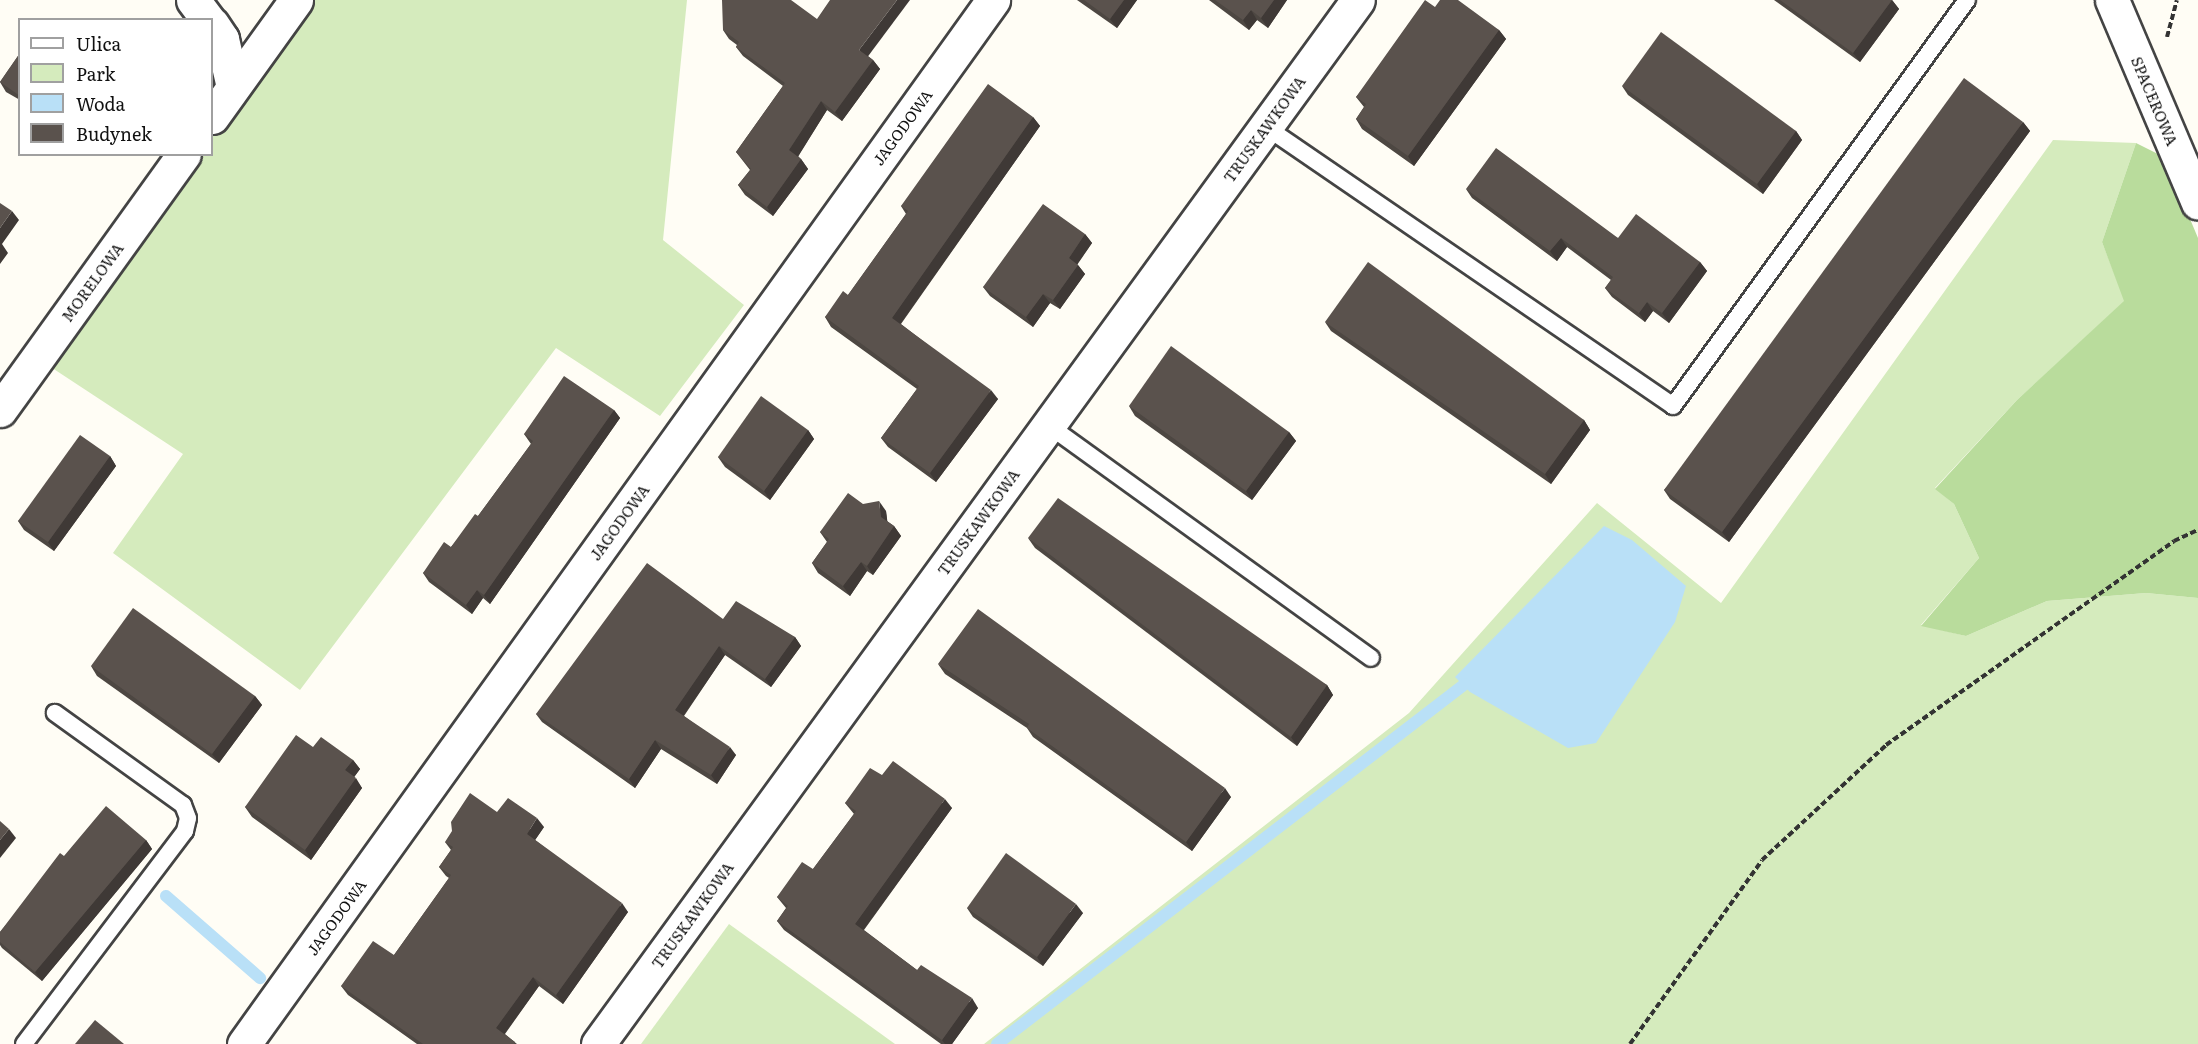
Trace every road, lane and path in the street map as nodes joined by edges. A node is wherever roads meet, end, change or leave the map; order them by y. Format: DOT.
graph roads {
  1 [pos="193,0"];
  2 [pos="296,0"];
  3 [pos="993,0"];
  4 [pos="1358,0"];
  5 [pos="1967,0"];
  6 [pos="2112,0"];
  7 [pos="206,18"];
  8 [pos="213,26"];
  9 [pos="233,87"];
  10 [pos="213,116"];
  11 [pos="1266,127"];
  12 [pos="183,156"];
  13 [pos="2198,203"];
  14 [pos="0,410"];
  15 [pos="1048,425"];
  16 [pos="2198,530"];
  17 [pos="1371,658"];
  18 [pos="55,713"];
  19 [pos="24,1044"];
  20 [pos="244,1044"];
  21 [pos="598,1044"];
  22 [pos="1630,1044"];
  1 -- 7 [label="street"];
  2 -- 9 [label="street"];
  3 -- 20 [label="street, JAGODOWA"];
  4 -- 11 [label="street, TRUSKAWKOWA"];
  5 -- 11 [label="lane"];
  6 -- 13 [label="street, SPACEROWA"];
  8 -- 9 [label="street"];
  9 -- 10 [label="street"];
  11 -- 15 [label="street, TRUSKAWKOWA"];
  12 -- 14 [label="street, MORELOWA"];
  15 -- 17 [label="lane"];
  15 -- 21 [label="street, TRUSKAWKOWA"];
  16 -- 22 [label="path"];
  18 -- 19 [label="lane"];
}
